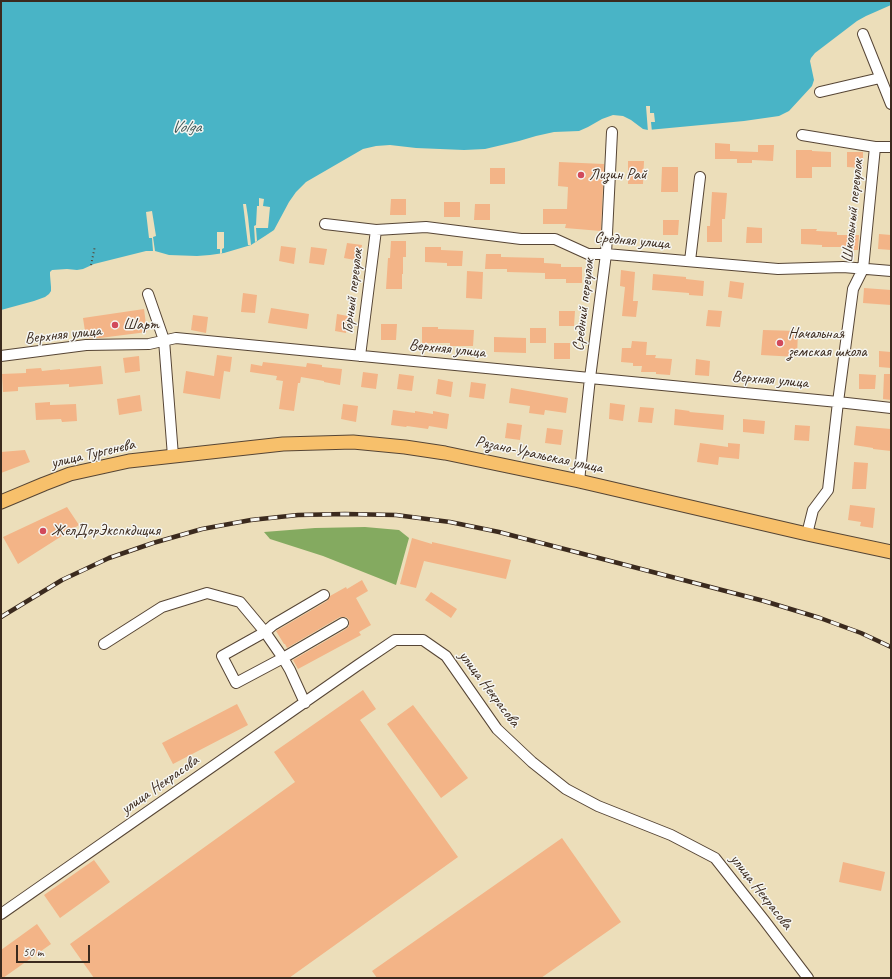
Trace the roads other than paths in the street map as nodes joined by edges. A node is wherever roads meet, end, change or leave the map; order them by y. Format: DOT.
graph roads {
  1 [pos="863,34"];
  2 [pos="880,78"];
  3 [pos="820,92"];
  4 [pos="891,104"];
  5 [pos="612,132"];
  6 [pos="802,135"];
  7 [pos="875,147"];
  8 [pos="891,147"];
  9 [pos="700,177"];
  10 [pos="325,224"];
  11 [pos="376,230"];
  12 [pos="606,254"];
  13 [pos="690,261"];
  14 [pos="863,269"];
  15 [pos="891,271"];
  16 [pos="148,294"];
  17 [pos="164,340"];
  18 [pos="1,356"];
  19 [pos="360,356"];
  20 [pos="590,378"];
  21 [pos="838,402"];
  22 [pos="891,408"];
  23 [pos="174,456"];
  24 [pos="579,481"];
  25 [pos="1,502"];
  26 [pos="807,534"];
  27 [pos="891,552"];
  28 [pos="324,596"];
  29 [pos="343,623"];
  30 [pos="265,632"];
  31 [pos="104,644"];
  32 [pos="283,658"];
  33 [pos="305,703"];
  34 [pos="1,914"];
  35 [pos="808,978"];
  1 -- 2 [label="street"];
  2 -- 3 [label="street"];
  2 -- 4 [label="street"];
  5 -- 12 [label="street, Средний переулок"];
  6 -- 7 [label="street"];
  7 -- 8 [label="street"];
  7 -- 14 [label="street, Школьный переулок"];
  9 -- 13 [label="street"];
  10 -- 11 [label="street, Средняя улица"];
  11 -- 12 [label="street, Средняя улица"];
  11 -- 19 [label="street, Горный переулок"];
  12 -- 13 [label="street, Средняя улица"];
  12 -- 20 [label="street, Средний переулок"];
  13 -- 14 [label="street, Средняя улица"];
  14 -- 15 [label="street, Средняя улица"];
  14 -- 21 [label="street, Школьный переулок"];
  16 -- 17 [label="street"];
  17 -- 18 [label="street, Верхняя улица"];
  17 -- 19 [label="street, Верхняя улица"];
  17 -- 23 [label="street"];
  19 -- 20 [label="street, Верхняя улица"];
  20 -- 21 [label="street, Верхняя улица"];
  20 -- 24 [label="street, Средний переулок"];
  21 -- 22 [label="street, Верхняя улица"];
  21 -- 26 [label="street, Школьный переулок"];
  23 -- 24 [label="main road, Рязано-Уральская улица"];
  23 -- 25 [label="main road, улица Тургенева"];
  24 -- 26 [label="main road, Рязано-Уральская улица"];
  26 -- 27 [label="main road, Рязано-Уральская улица"];
  28 -- 30 [label="street"];
  29 -- 32 [label="street"];
  30 -- 31 [label="street"];
  30 -- 32 [label="street"];
  30 -- 32 [label="street"];
  32 -- 33 [label="street"];
  33 -- 34 [label="street, улица Некрасова"];
  33 -- 35 [label="street, улица Некрасова"];
}
